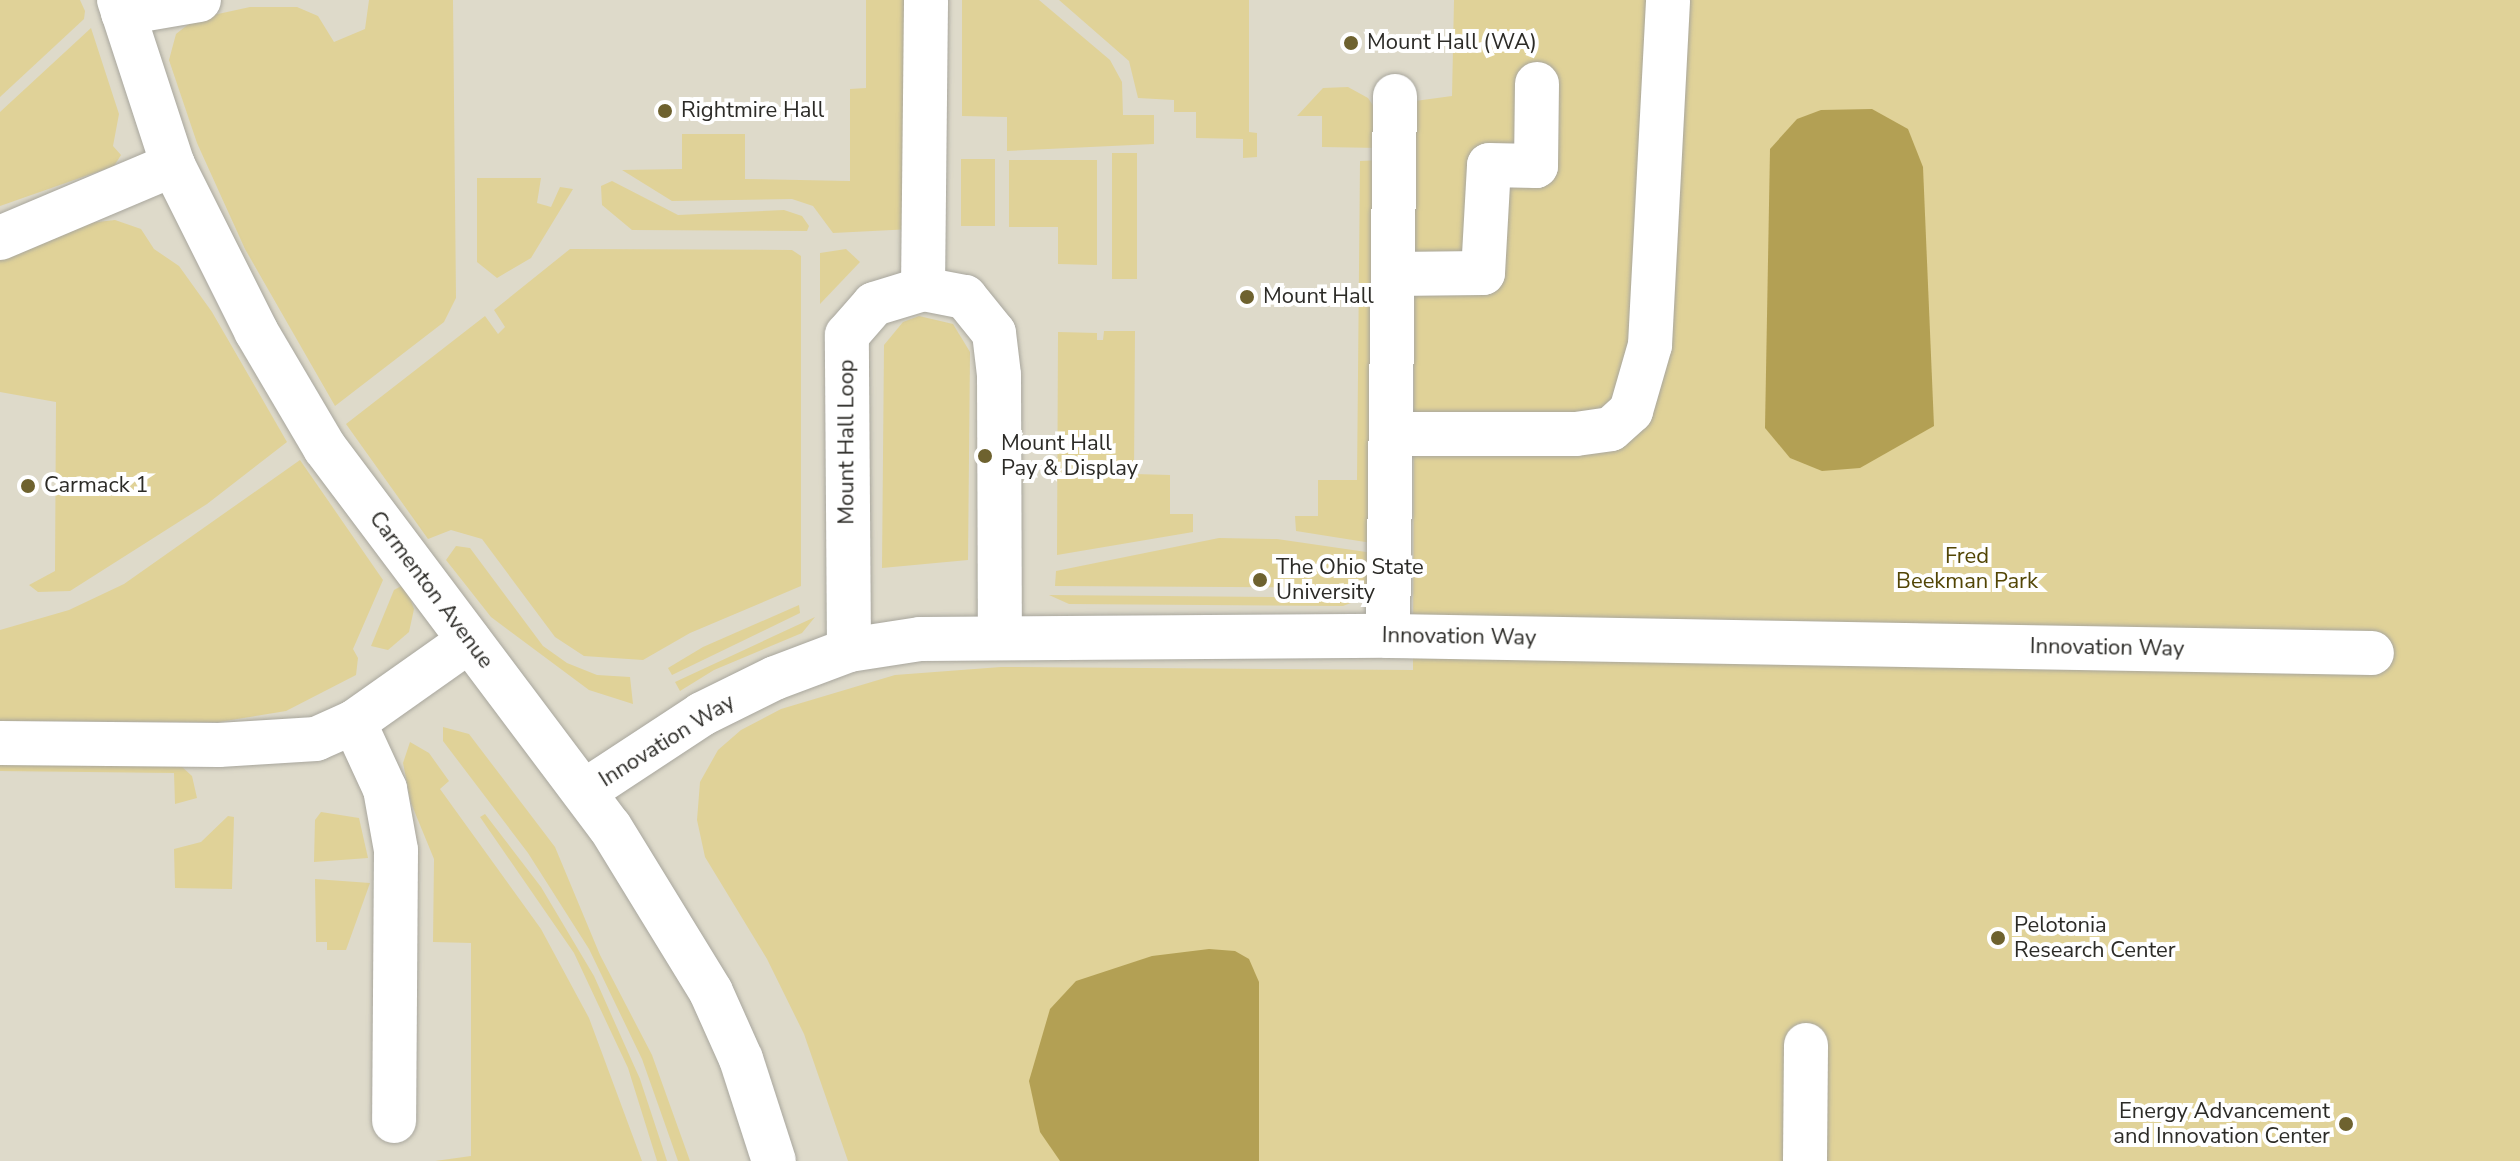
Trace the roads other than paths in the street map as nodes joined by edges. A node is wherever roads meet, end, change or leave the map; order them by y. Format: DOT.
graph roads {
  1 [pos="199,0"];
  2 [pos="926,0"];
  3 [pos="1668,0"];
  4 [pos="121,6"];
  5 [pos="1537,84"];
  6 [pos="1395,96"];
  7 [pos="173,165"];
  8 [pos="0,238"];
  9 [pos="1393,274"];
  10 [pos="923,289"];
  11 [pos="1392,434"];
  12 [pos="1000,635"];
  13 [pos="1388,636"];
  14 [pos="469,641"];
  15 [pos="849,650"];
  16 [pos="2372,653"];
  17 [pos="354,722"];
  18 [pos="0,743"];
  19 [pos="585,791"];
  20 [pos="1806,1045"];
  21 [pos="394,1121"];
  22 [pos="774,1161"];
  23 [pos="1805,1161"];
  1 -- 4 [label="street"];
  2 -- 10 [label="street"];
  3 -- 11 [label="street"];
  4 -- 7 [label="street, Carmenton Avenue"];
  5 -- 9 [label="street"];
  6 -- 9 [label="street"];
  7 -- 8 [label="street"];
  7 -- 14 [label="street, Carmenton Avenue"];
  9 -- 11 [label="street"];
  10 -- 12 [label="street, Mount Hall Loop"];
  10 -- 15 [label="street, Mount Hall Loop"];
  11 -- 13 [label="street"];
  12 -- 13 [label="street, Innovation Way"];
  12 -- 15 [label="street, Innovation Way"];
  13 -- 16 [label="street, Innovation Way"];
  14 -- 17 [label="street"];
  14 -- 19 [label="street, Carmenton Avenue"];
  15 -- 19 [label="street, Innovation Way"];
  17 -- 18 [label="street"];
  17 -- 21 [label="street"];
  19 -- 22 [label="street, Carmenton Avenue"];
  20 -- 23 [label="street"];
}
